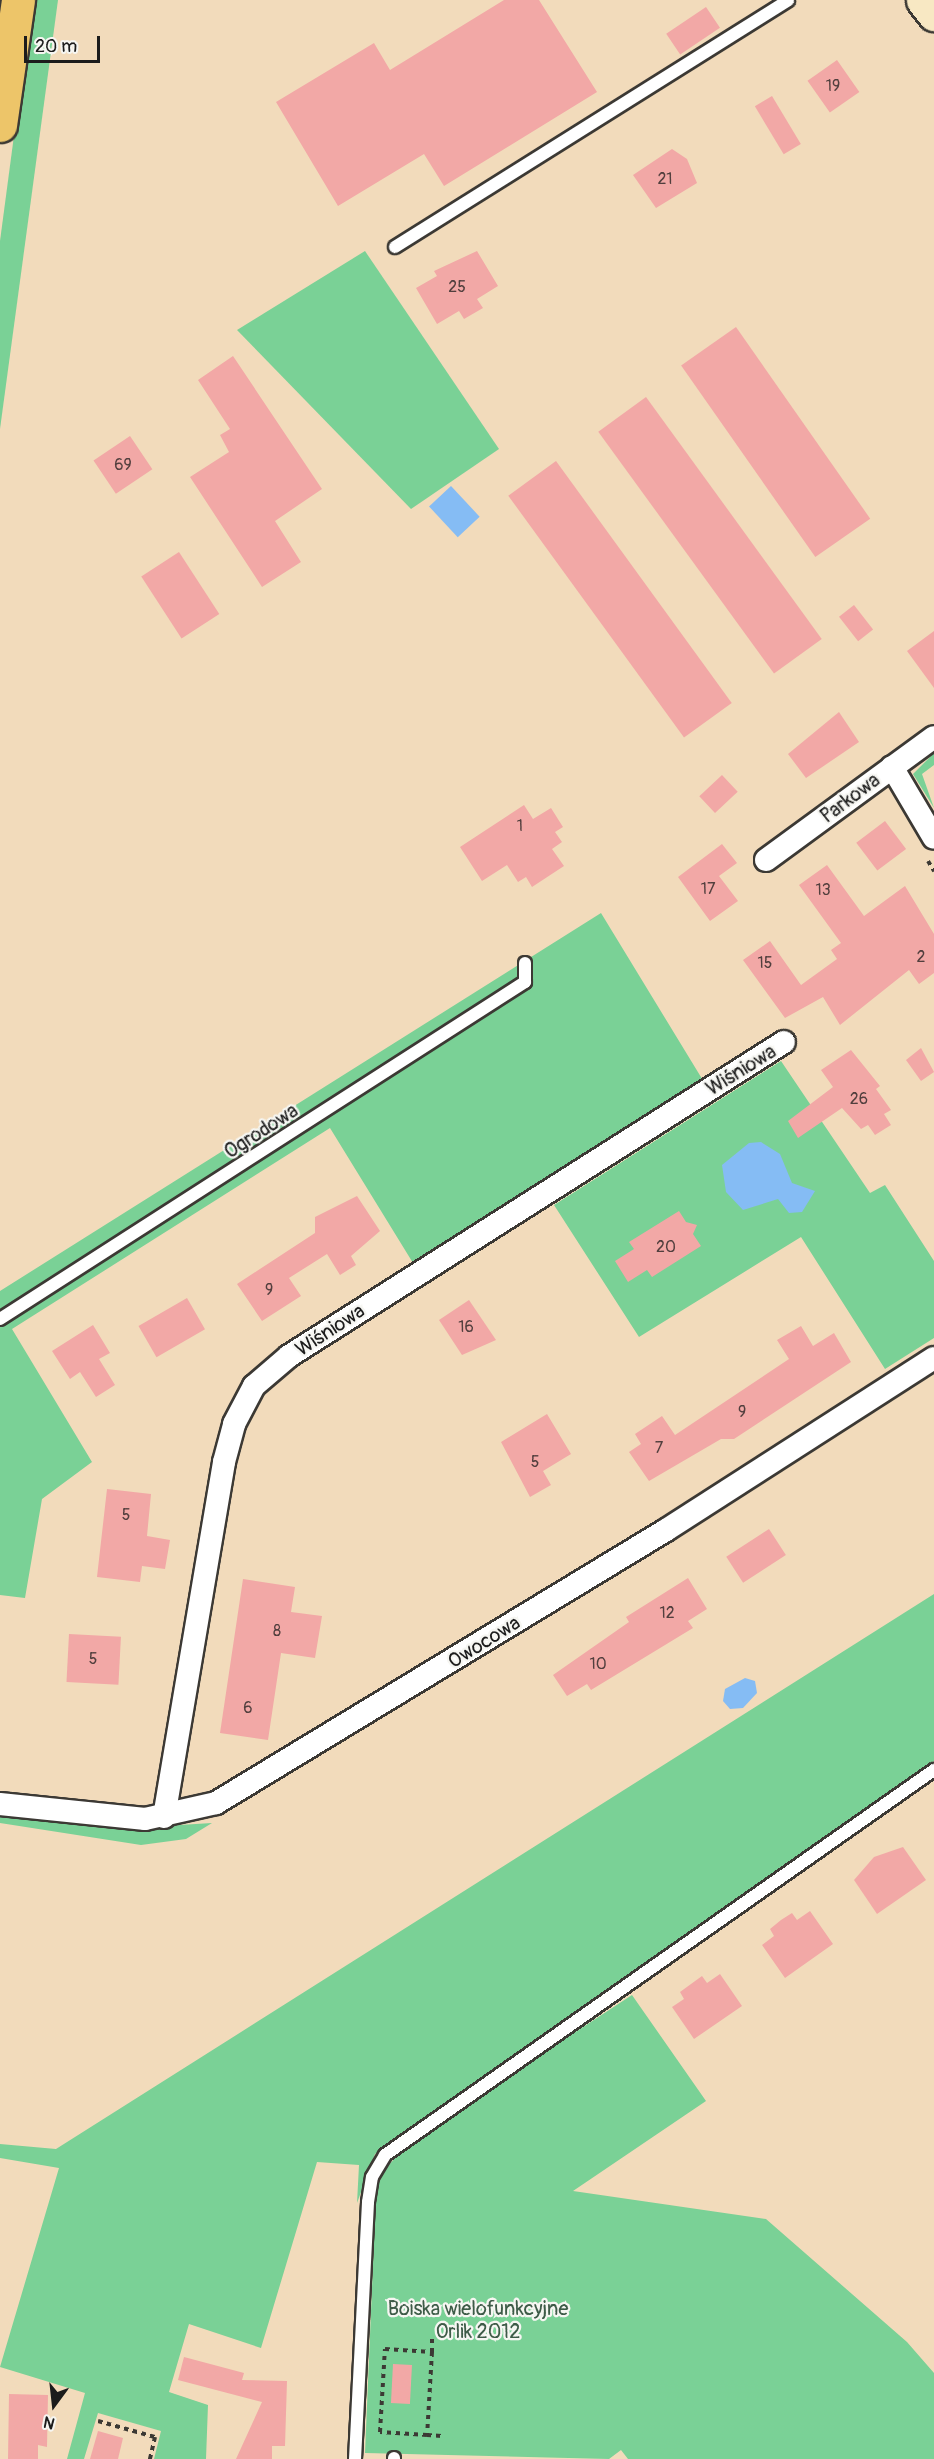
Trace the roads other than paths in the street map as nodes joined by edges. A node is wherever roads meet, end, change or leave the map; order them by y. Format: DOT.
graph roads {
  1 [pos="18,0"];
  2 [pos="788,0"];
  3 [pos="923,0"];
  4 [pos="934,14"];
  5 [pos="0,125"];
  6 [pos="394,247"];
  7 [pos="934,737"];
  8 [pos="892,767"];
  9 [pos="929,845"];
  10 [pos="766,860"];
  11 [pos="525,963"];
  12 [pos="784,1042"];
  13 [pos="0,1319"];
  14 [pos="934,1358"];
  15 [pos="934,1770"];
  16 [pos="0,1804"];
  17 [pos="164,1817"];
  18 [pos="355,2459"];
  1 -- 5 [label="main road"];
  2 -- 6 [label="lane"];
  3 -- 4 [label="street"];
  7 -- 8 [label="street, Parkowa"];
  8 -- 9 [label="street"];
  8 -- 10 [label="street, Parkowa"];
  11 -- 13 [label="lane, Ogrodowa"];
  12 -- 17 [label="street, Wiśniowa"];
  14 -- 17 [label="street, Owocowa"];
  15 -- 18 [label="lane"];
  16 -- 17 [label="street, Owocowa"];
}
